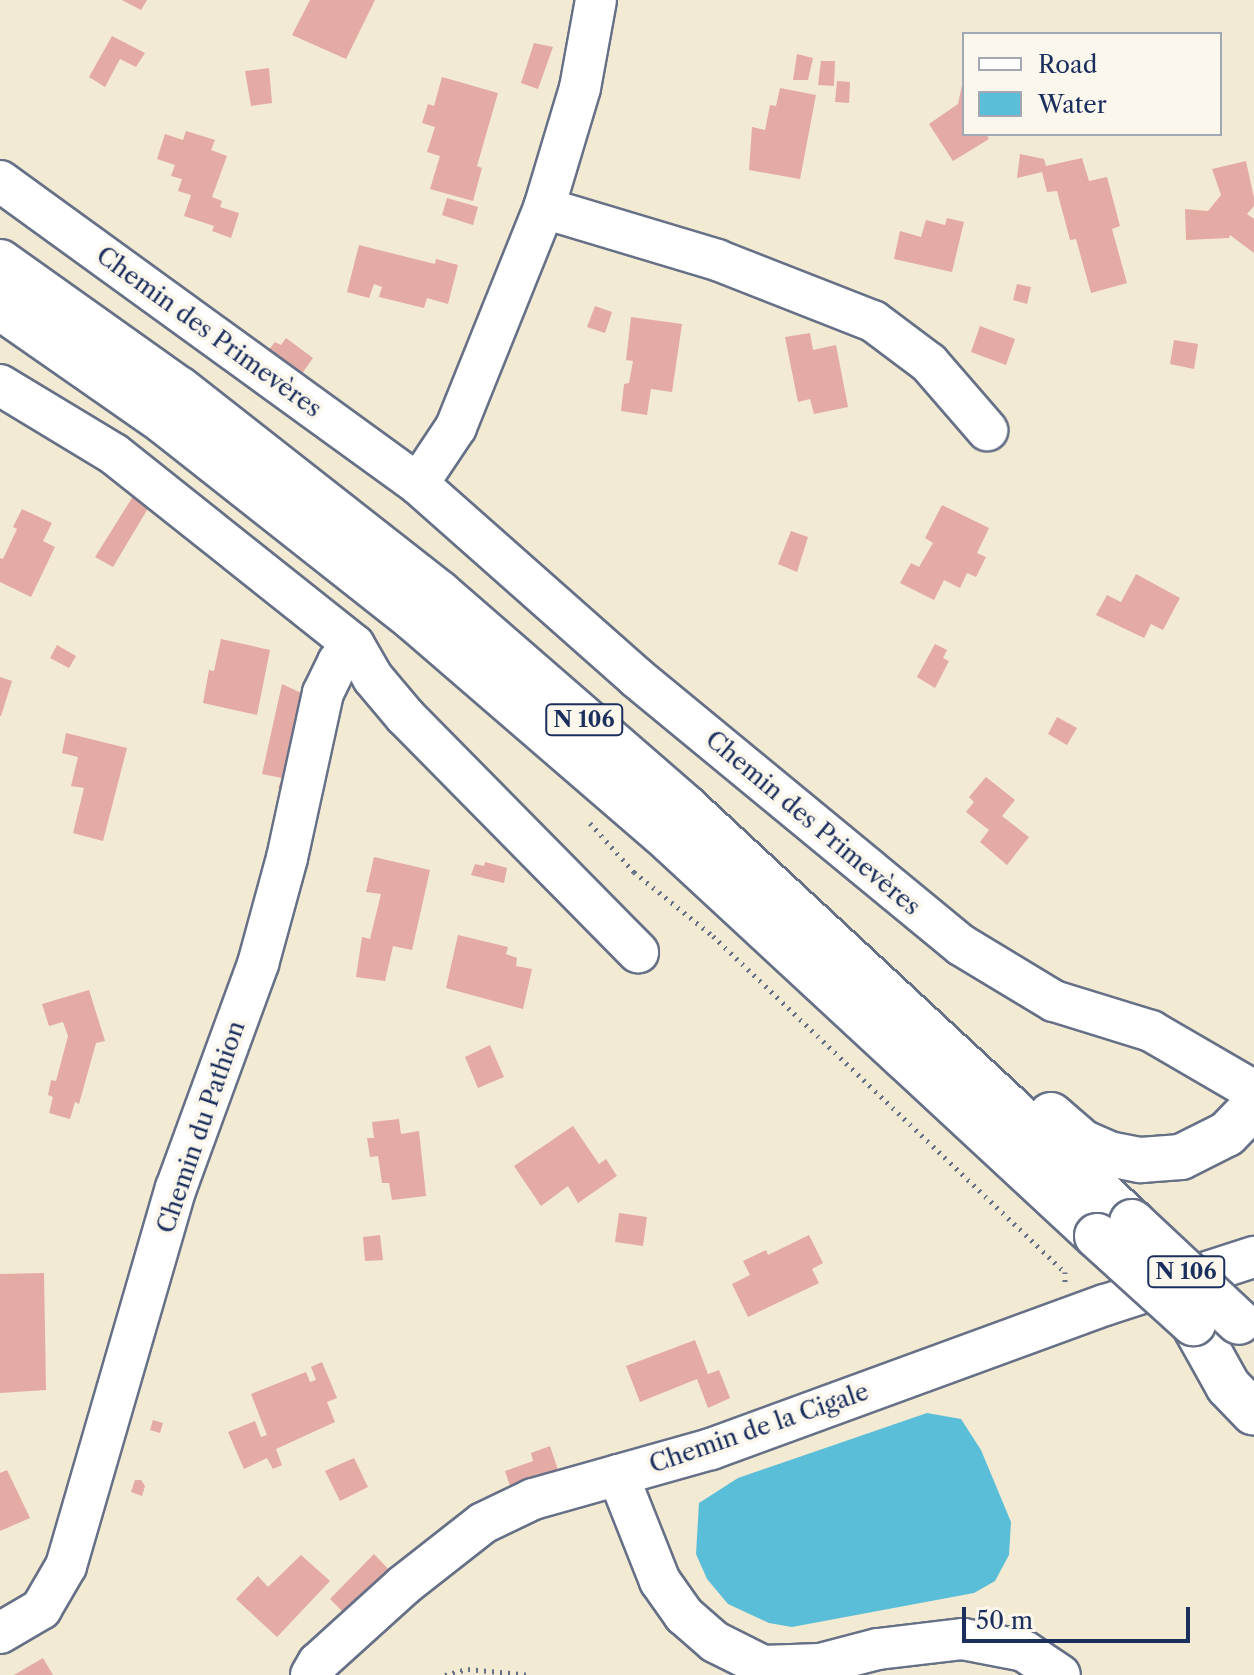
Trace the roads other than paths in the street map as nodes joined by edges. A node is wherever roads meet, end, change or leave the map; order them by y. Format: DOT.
graph roads {
  1 [pos="596,0"];
  2 [pos="0,181"];
  3 [pos="544,208"];
  4 [pos="0,262"];
  5 [pos="0,307"];
  6 [pos="0,385"];
  7 [pos="987,430"];
  8 [pos="418,484"];
  9 [pos="354,645"];
  10 [pos="735,853"];
  11 [pos="638,952"];
  12 [pos="1254,1091"];
  13 [pos="1254,1106"];
  14 [pos="1114,1229"];
  15 [pos="1254,1257"];
  16 [pos="1193,1323"];
  17 [pos="1247,1328"];
  18 [pos="1254,1378"];
  19 [pos="1254,1413"];
  20 [pos="618,1475"];
  21 [pos="0,1633"];
  22 [pos="311,1675"];
  23 [pos="1060,1675"];
  1 -- 3 [label="street"];
  2 -- 8 [label="street, Chemin des Primevères"];
  3 -- 7 [label="street"];
  3 -- 8 [label="street"];
  4 -- 10 [label="main road, N 106"];
  5 -- 14 [label="main road, N 106"];
  6 -- 9 [label="street"];
  8 -- 12 [label="street, Chemin des Primevères"];
  9 -- 11 [label="street"];
  9 -- 21 [label="street, Chemin du Pathion"];
  10 -- 13 [label="main road"];
  10 -- 14 [label="main road, N 106"];
  14 -- 16 [label="main road, N 106, bridge"];
  14 -- 17 [label="main road, N 106, bridge"];
  15 -- 20 [label="street, Chemin de la Cigale"];
  16 -- 18 [label="main road, N 106"];
  16 -- 19 [label="main road"];
  20 -- 22 [label="street, Chemin de la Cigale"];
  20 -- 23 [label="street"];
}
